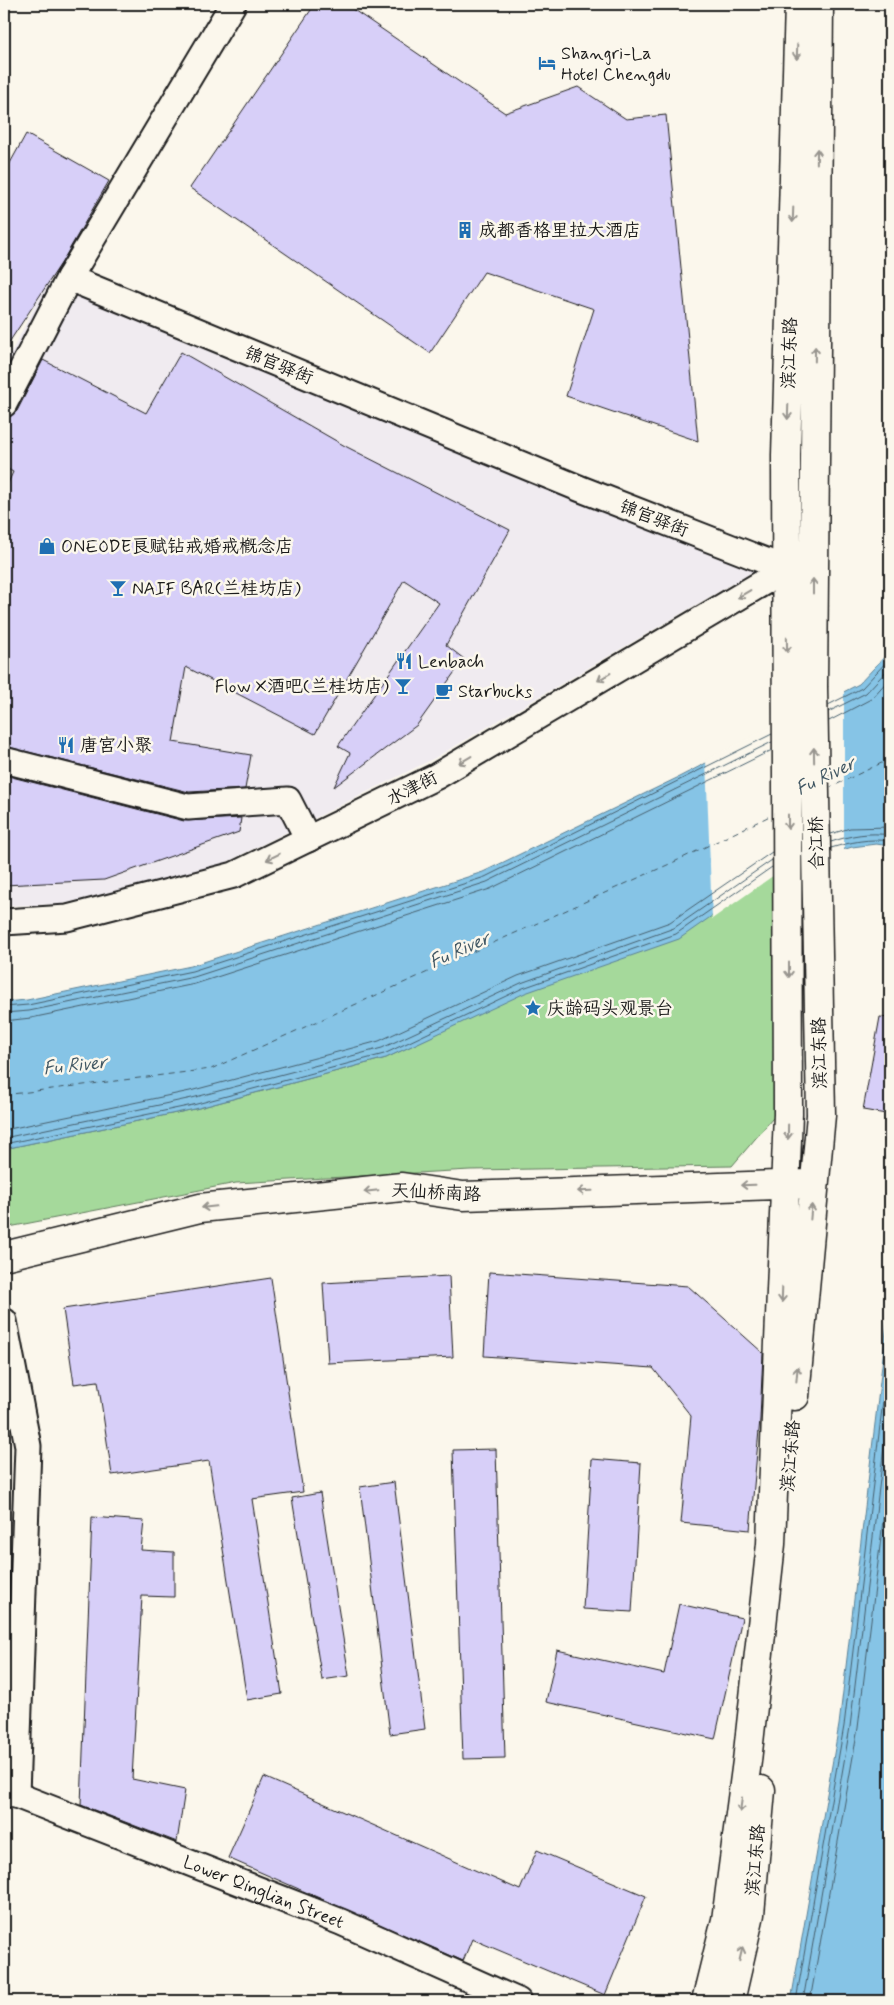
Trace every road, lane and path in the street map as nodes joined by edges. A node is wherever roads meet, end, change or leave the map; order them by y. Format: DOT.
graph roads {
  1 [pos="234,4"];
  2 [pos="799,4"];
  3 [pos="819,4"];
  4 [pos="69,278"];
  5 [pos="4,404"];
  6 [pos="786,569"];
  7 [pos="814,687"];
  8 [pos="788,703"];
  9 [pos="4,760"];
  10 [pos="308,839"];
  11 [pos="816,908"];
  12 [pos="789,921"];
  13 [pos="4,922"];
  14 [pos="787,1184"];
  15 [pos="814,1184"];
  16 [pos="4,1256"];
  17 [pos="4,1320"];
  18 [pos="10,1794"];
  19 [pos="518,2001"];
  20 [pos="706,2001"];
  21 [pos="730,2001"];
  1 -- 4 [label="street"];
  2 -- 6 [label="main road, 滨江东路, one-way"];
  7 -- 3 [label="main road, 滨江东路, one-way"];
  4 -- 5 [label="street"];
  4 -- 6 [label="street, 锦官驿街"];
  6 -- 8 [label="main road, 滨江东路, one-way"];
  6 -- 10 [label="street, 水津街, one-way"];
  11 -- 7 [label="main road, 合江桥, one-way"];
  8 -- 12 [label="main road, 合江桥, one-way"];
  9 -- 10 [label="street"];
  10 -- 13 [label="street, 水津街, one-way"];
  11 -- 15 [label="main road, 滨江东路"];
  12 -- 14 [label="main road, 滨江东路, one-way"];
  14 -- 15 [label="main road, 天仙桥南路"];
  14 -- 16 [label="main road, 天仙桥南路, one-way"];
  14 -- 20 [label="main road, 滨江东路, one-way"];
  21 -- 15 [label="main road, 滨江东路, one-way"];
  17 -- 18 [label="street"];
  18 -- 19 [label="street, Lower Qinglian Street"];
}
